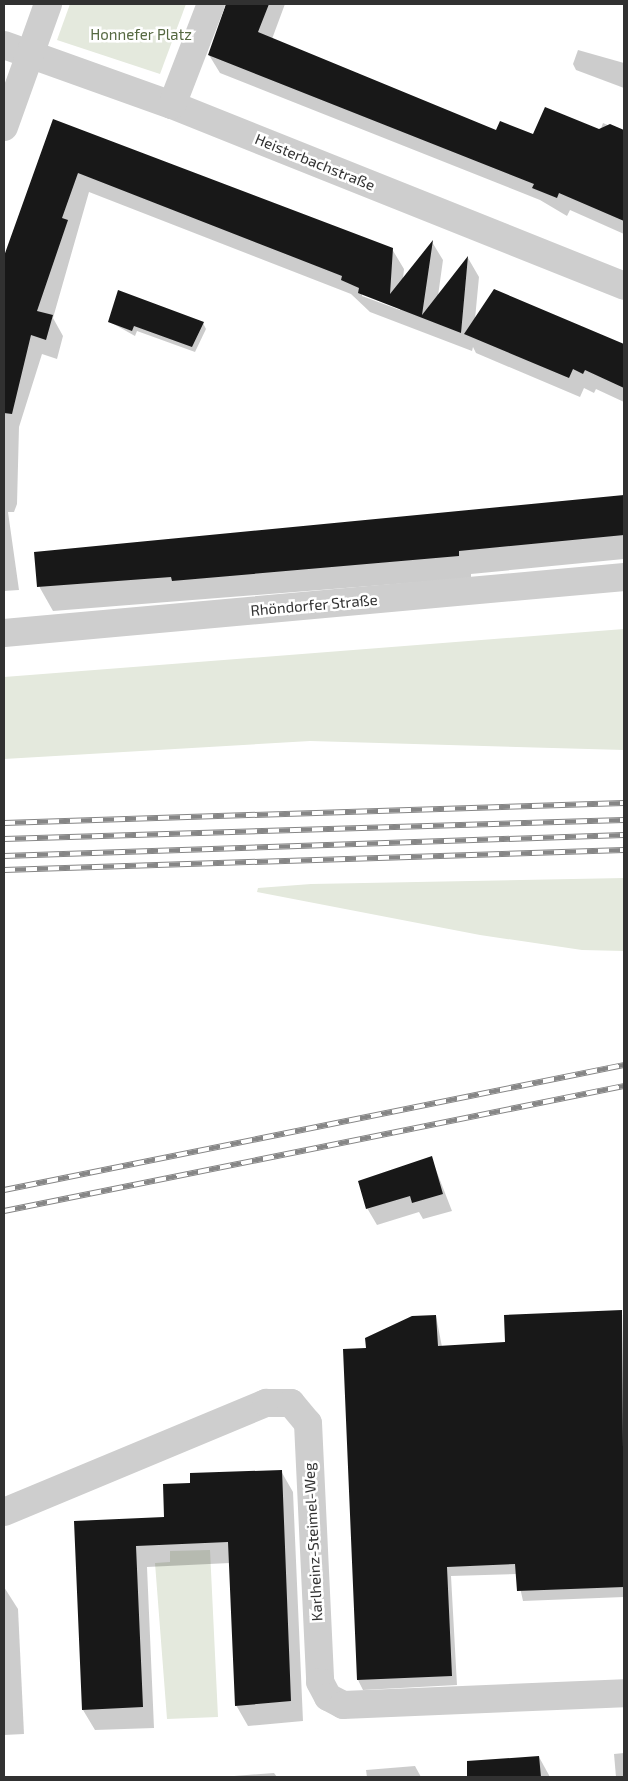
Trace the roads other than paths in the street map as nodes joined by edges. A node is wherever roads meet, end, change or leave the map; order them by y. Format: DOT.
graph roads {
  1 [pos="48,4"];
  2 [pos="211,4"];
  3 [pos="4,45"];
  4 [pos="30,53"];
  5 [pos="172,105"];
  6 [pos="4,127"];
  7 [pos="624,286"];
  8 [pos="624,578"];
  9 [pos="4,634"];
  10 [pos="4,1512"];
  11 [pos="624,1693"];
  1 -- 4 [label="street"];
  2 -- 5 [label="street"];
  3 -- 4 [label="street, Heisterbachstraße"];
  4 -- 5 [label="street, Heisterbachstraße"];
  4 -- 6 [label="street"];
  5 -- 7 [label="street, Heisterbachstraße"];
  8 -- 9 [label="street, Rhöndorfer Straße"];
  10 -- 11 [label="street, Karlheinz-Steimel-Weg"];
}
